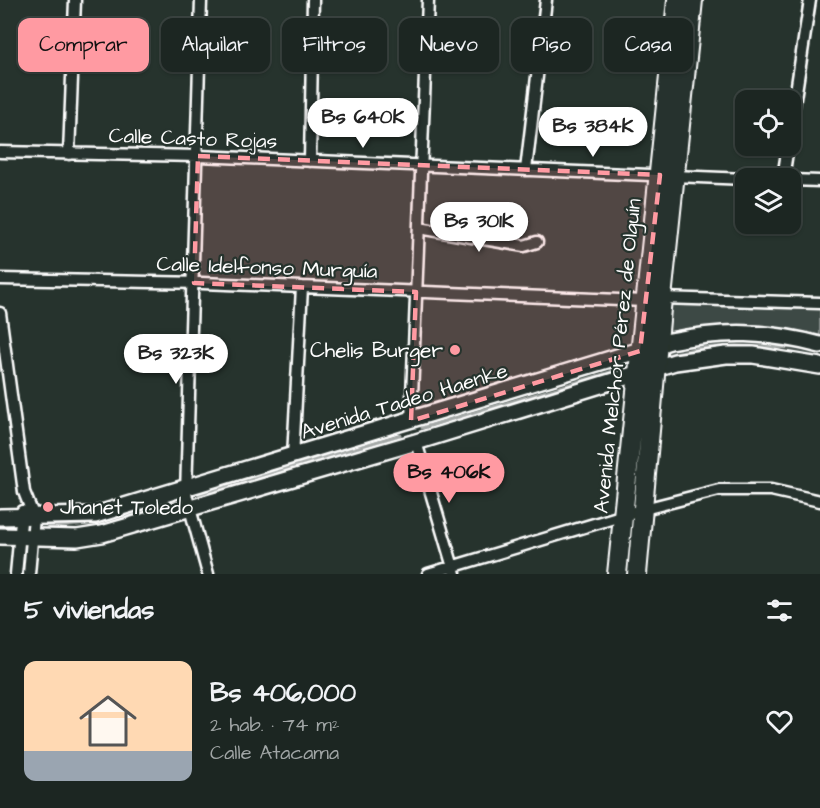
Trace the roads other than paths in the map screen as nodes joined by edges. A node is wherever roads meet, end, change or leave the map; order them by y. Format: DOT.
graph roads {
  1 [pos="75,0"];
  2 [pos="201,0"];
  3 [pos="313,0"];
  4 [pos="428,0"];
  5 [pos="546,0"];
  6 [pos="677,0"];
  7 [pos="693,0"];
  8 [pos="809,6"];
  9 [pos="820,12"];
  10 [pos="796,90"];
  11 [pos="0,152"];
  12 [pos="69,154"];
  13 [pos="198,156"];
  14 [pos="310,161"];
  15 [pos="421,166"];
  16 [pos="526,170"];
  17 [pos="667,175"];
  18 [pos="735,178"];
  19 [pos="801,181"];
  20 [pos="820,182"];
  21 [pos="419,228"];
  22 [pos="537,242"];
  23 [pos="0,279"];
  24 [pos="194,283"];
  25 [pos="302,288"];
  26 [pos="416,292"];
  27 [pos="653,299"];
  28 [pos="820,303"];
  29 [pos="0,313"];
  30 [pos="658,345"];
  31 [pos="820,345"];
  32 [pos="640,351"];
  33 [pos="820,366"];
  34 [pos="656,368"];
  35 [pos="637,373"];
  36 [pos="411,421"];
  37 [pos="416,442"];
  38 [pos="293,457"];
  39 [pos="186,489"];
  40 [pos="820,501"];
  41 [pos="644,509"];
  42 [pos="189,510"];
  43 [pos="622,516"];
  44 [pos="0,517"];
  45 [pos="28,517"];
  46 [pos="0,536"];
  47 [pos="27,536"];
  48 [pos="454,570"];
  49 [pos="16,574"];
  50 [pos="29,574"];
  51 [pos="208,574"];
  52 [pos="428,574"];
  53 [pos="617,574"];
  54 [pos="637,574"];
  1 -- 12 [label="street"];
  2 -- 13 [label="street"];
  3 -- 14 [label="street"];
  4 -- 15 [label="street"];
  5 -- 16 [label="street"];
  6 -- 17 [label="highway, Avenida Melchor Pérez de Olguín"];
  7 -- 17 [label="highway, Avenida Melchor Pérez de Olguín"];
  8 -- 9 [label="street"];
  8 -- 10 [label="street"];
  11 -- 12 [label="street, Calle Casto Rojas"];
  12 -- 13 [label="street, Calle Casto Rojas"];
  13 -- 14 [label="street, Calle Casto Rojas"];
  13 -- 24 [label="street"];
  14 -- 15 [label="street, Calle Casto Rojas"];
  15 -- 16 [label="street, Calle Casto Rojas"];
  15 -- 21 [label="street"];
  16 -- 17 [label="street, Calle Casto Rojas"];
  17 -- 18 [label="street, Calle Casto Rojas"];
  17 -- 27 [label="highway, Avenida Melchor Pérez de Olguín"];
  19 -- 20 [label="street"];
  21 -- 22 [label="street"];
  21 -- 26 [label="street"];
  23 -- 24 [label="street, Calle Idelfonso Murguía"];
  24 -- 25 [label="street, Calle Idelfonso Murguía"];
  24 -- 39 [label="street"];
  25 -- 26 [label="street, Calle Idelfonso Murguía"];
  25 -- 38 [label="street"];
  26 -- 27 [label="street, Calle Idelfonso Murguía"];
  26 -- 36 [label="street"];
  27 -- 28 [label="street, Calle Idelfonso Murguía"];
  27 -- 30 [label="highway, Avenida Melchor Pérez de Olguín"];
  27 -- 32 [label="highway, Avenida Melchor Pérez de Olguín"];
  29 -- 45 [label="street"];
  30 -- 31 [label="main road, Avenida Tadeo Haenke"];
  30 -- 32 [label="main road, Avenida Tadeo Haenke"];
  30 -- 34 [label="highway, Avenida Melchor Pérez de Olguín"];
  32 -- 35 [label="highway, Avenida Melchor Pérez de Olguín"];
  32 -- 36 [label="main road, Avenida Tadeo Haenke"];
  33 -- 34 [label="main road, Avenida Tadeo Haenke"];
  34 -- 35 [label="main road, Avenida Tadeo Haenke"];
  34 -- 41 [label="highway, Avenida Melchor Pérez de Olguín"];
  35 -- 37 [label="main road, Avenida Tadeo Haenke"];
  35 -- 43 [label="highway, Avenida Melchor Pérez de Olguín"];
  36 -- 38 [label="main road, Avenida Tadeo Haenke"];
  37 -- 42 [label="main road, Avenida Tadeo Haenke"];
  37 -- 48 [label="street"];
  38 -- 39 [label="main road, Avenida Tadeo Haenke"];
  39 -- 42 [label="street"];
  39 -- 45 [label="main road, Avenida Tadeo Haenke"];
  40 -- 41 [label="street"];
  41 -- 43 [label="street"];
  41 -- 54 [label="highway, Avenida Melchor Pérez de Olguín"];
  42 -- 47 [label="main road, Avenida Tadeo Haenke"];
  42 -- 51 [label="street"];
  43 -- 48 [label="street"];
  43 -- 53 [label="highway, Avenida Melchor Pérez de Olguín"];
  44 -- 45 [label="main road, Avenida Tadeo Haenke"];
  45 -- 47 [label="street"];
  46 -- 47 [label="main road, Avenida Tadeo Haenke"];
  47 -- 49 [label="street"];
  47 -- 50 [label="street"];
  48 -- 52 [label="street"];
}
